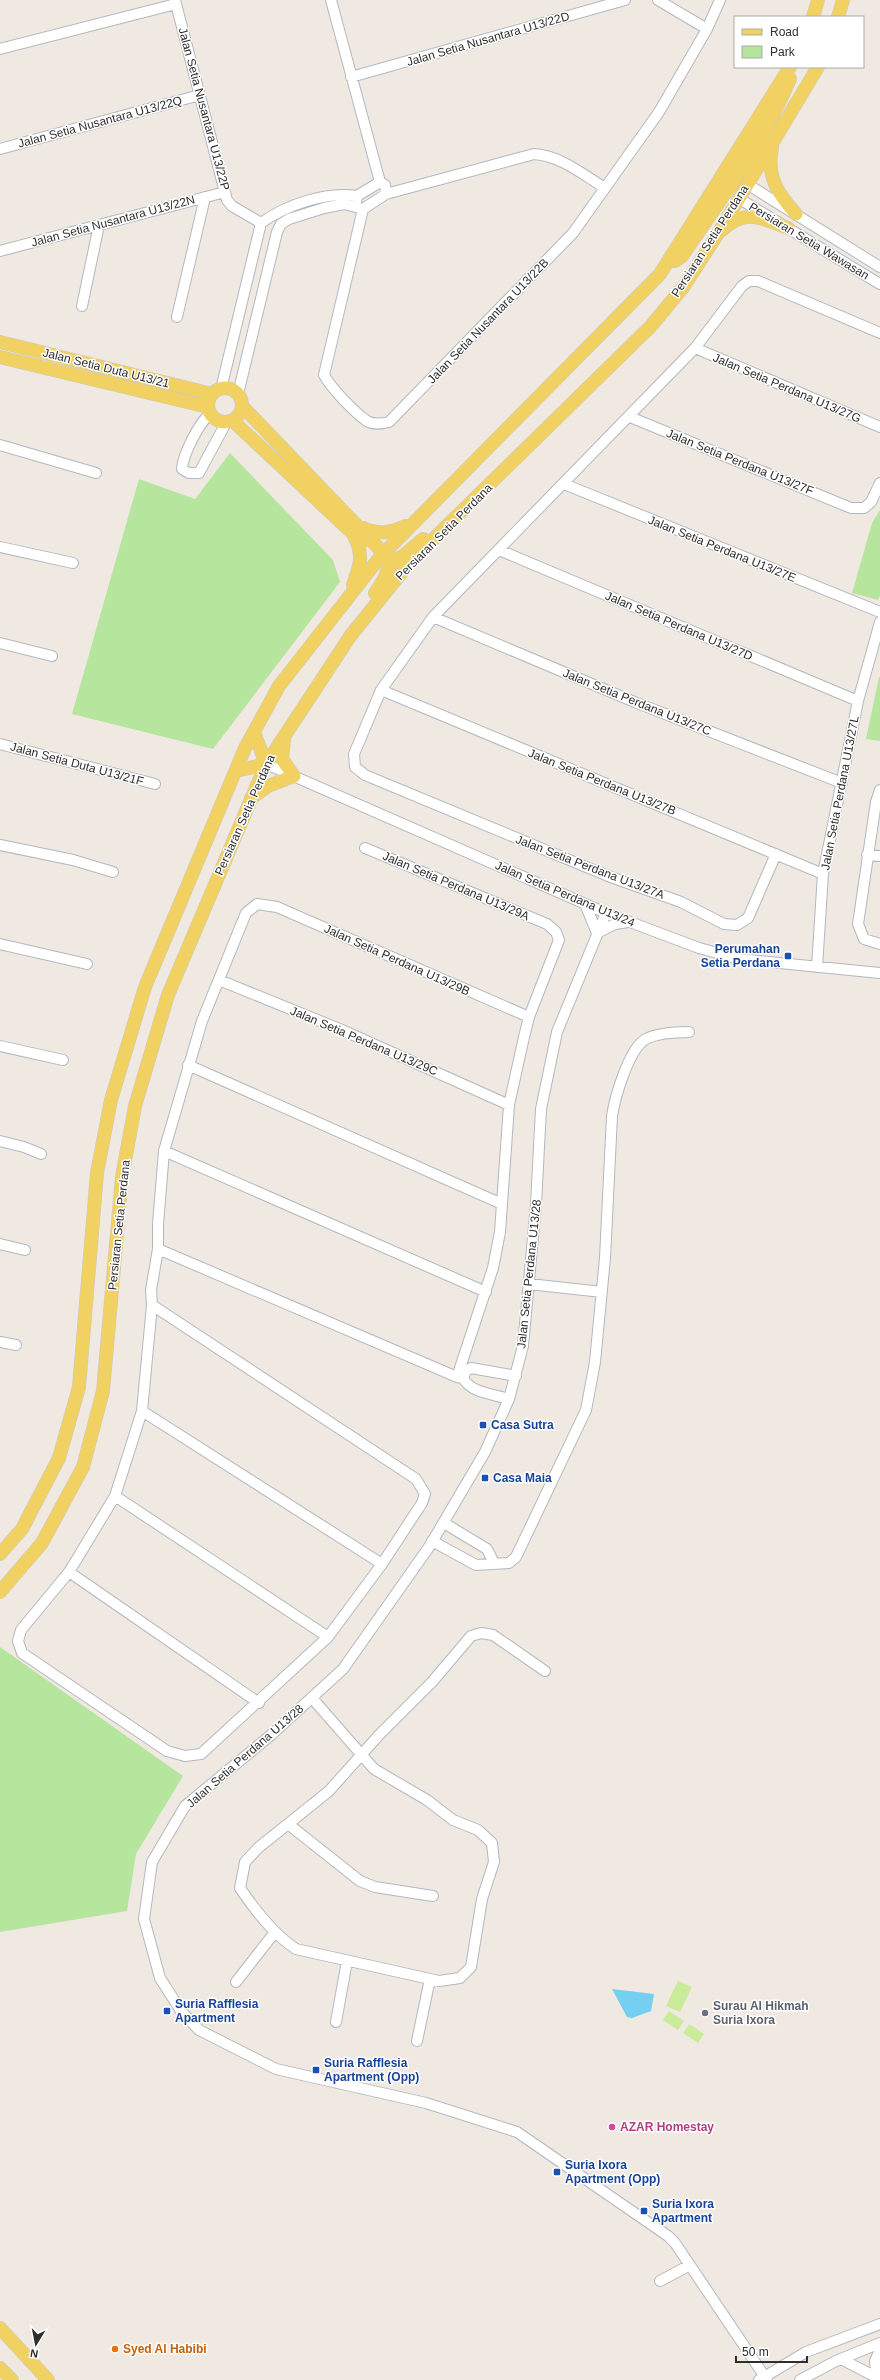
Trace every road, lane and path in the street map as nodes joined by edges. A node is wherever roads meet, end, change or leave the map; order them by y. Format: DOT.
graph roads {
  1 [pos="331,0"];
  2 [pos="625,0"];
  3 [pos="658,0"];
  4 [pos="720,0"];
  5 [pos="818,0"];
  6 [pos="843,0"];
  7 [pos="176,2"];
  8 [pos="813,16"];
  9 [pos="838,16"];
  10 [pos="707,29"];
  11 [pos="0,49"];
  12 [pos="789,68"];
  13 [pos="795,68"];
  14 [pos="817,68"];
  15 [pos="351,78"];
  16 [pos="200,95"];
  17 [pos="774,140"];
  18 [pos="0,149"];
  19 [pos="380,182"];
  20 [pos="732,184"];
  21 [pos="746,184"];
  22 [pos="605,188"];
  23 [pos="225,192"];
  24 [pos="386,194"];
  25 [pos="205,197"];
  26 [pos="738,198"];
  27 [pos="359,204"];
  28 [pos="796,214"];
  29 [pos="265,221"];
  30 [pos="281,224"];
  31 [pos="99,225"];
  32 [pos="788,228"];
  33 [pos="717,235"];
  34 [pos="256,239"];
  35 [pos="274,243"];
  36 [pos="0,251"];
  37 [pos="880,266"];
  38 [pos="660,274"];
  39 [pos="880,284"];
  40 [pos="82,306"];
  41 [pos="177,317"];
  42 [pos="880,333"];
  43 [pos="0,342"];
  44 [pos="695,348"];
  45 [pos="0,357"];
  46 [pos="216,391"];
  47 [pos="238,394"];
  48 [pos="243,407"];
  49 [pos="209,411"];
  50 [pos="630,417"];
  51 [pos="229,422"];
  52 [pos="880,427"];
  53 [pos="0,445"];
  54 [pos="96,473"];
  55 [pos="880,483"];
  56 [pos="564,484"];
  57 [pos="472,503"];
  58 [pos="414,522"];
  59 [pos="356,529"];
  60 [pos="0,547"];
  61 [pos="500,550"];
  62 [pos="385,557"];
  63 [pos="73,563"];
  64 [pos="351,592"];
  65 [pos="880,612"];
  66 [pos="433,617"];
  67 [pos="880,622"];
  68 [pos="0,643"];
  69 [pos="52,656"];
  70 [pos="334,660"];
  71 [pos="381,690"];
  72 [pos="858,701"];
  73 [pos="254,732"];
  74 [pos="284,735"];
  75 [pos="0,744"];
  76 [pos="266,764"];
  77 [pos="236,771"];
  78 [pos="294,776"];
  79 [pos="842,783"];
  80 [pos="155,784"];
  81 [pos="880,790"];
  82 [pos="250,799"];
  83 [pos="0,846"];
  84 [pos="365,848"];
  85 [pos="776,854"];
  86 [pos="867,854"];
  87 [pos="880,856"];
  88 [pos="113,872"];
  89 [pos="823,874"];
  90 [pos="584,904"];
  91 [pos="606,913"];
  92 [pos="628,922"];
  93 [pos="597,933"];
  94 [pos="0,944"];
  95 [pos="880,944"];
  96 [pos="87,964"];
  97 [pos="817,967"];
  98 [pos="880,973"];
  99 [pos="219,980"];
  100 [pos="529,1017"];
  101 [pos="689,1032"];
  102 [pos="0,1046"];
  103 [pos="63,1060"];
  104 [pos="188,1065"];
  105 [pos="509,1105"];
  106 [pos="0,1141"];
  107 [pos="164,1151"];
  108 [pos="41,1154"];
  109 [pos="502,1204"];
  110 [pos="0,1244"];
  111 [pos="158,1249"];
  112 [pos="25,1250"];
  113 [pos="529,1284"];
  114 [pos="486,1292"];
  115 [pos="602,1292"];
  116 [pos="152,1305"];
  117 [pos="0,1342"];
  118 [pos="16,1345"];
  119 [pos="516,1376"];
  120 [pos="460,1378"];
  121 [pos="509,1399"];
  122 [pos="142,1411"];
  123 [pos="115,1496"];
  124 [pos="444,1523"];
  125 [pos="432,1541"];
  126 [pos="0,1554"];
  127 [pos="494,1563"];
  128 [pos="382,1564"];
  129 [pos="69,1572"];
  130 [pos="0,1592"];
  131 [pos="328,1637"];
  132 [pos="545,1671"];
  133 [pos="312,1698"];
  134 [pos="259,1702"];
  135 [pos="361,1756"];
  136 [pos="288,1824"];
  137 [pos="433,1896"];
  138 [pos="275,1932"];
  139 [pos="347,1961"];
  140 [pos="430,1979"];
  141 [pos="236,1982"];
  142 [pos="336,2022"];
  143 [pos="417,2041"];
  144 [pos="690,2265"];
  145 [pos="660,2280"];
  146 [pos="880,2324"];
  147 [pos="0,2328"];
  148 [pos="0,2340"];
  149 [pos="880,2343"];
  150 [pos="880,2350"];
  151 [pos="841,2359"];
  152 [pos="0,2368"];
  153 [pos="0,2372"];
  154 [pos="876,2378"];
  155 [pos="763,2379"];
  156 [pos="7,2380"];
  157 [pos="12,2380"];
  158 [pos="37,2380"];
  159 [pos="48,2380"];
  160 [pos="800,2380"];
  161 [pos="865,2380"];
  1 -- 15 [label="street"];
  2 -- 15 [label="street, Jalan Setia Nusantara U13/22D"];
  3 -- 10 [label="street"];
  4 -- 10 [label="street, Jalan Setia Nusantara U13/22B"];
  5 -- 8 [label="main road"];
  6 -- 9 [label="main road"];
  7 -- 11 [label="street"];
  7 -- 16 [label="street, Jalan Setia Nusantara U13/22P"];
  10 -- 22 [label="street, Jalan Setia Nusantara U13/22B"];
  12 -- 38 [label="main road, Persiaran Setia Perdana"];
  13 -- 20 [label="main road"];
  14 -- 17 [label="main road, Persiaran Setia Perdana"];
  15 -- 19 [label="street"];
  16 -- 18 [label="street, Jalan Setia Nusantara U13/22Q"];
  16 -- 23 [label="street, Jalan Setia Nusantara U13/22P"];
  17 -- 21 [label="main road, Persiaran Setia Perdana"];
  17 -- 28 [label="main road"];
  19 -- 24 [label="street"];
  19 -- 27 [label="street"];
  20 -- 21 [label="main road"];
  20 -- 26 [label="main road"];
  20 -- 38 [label="main road"];
  21 -- 26 [label="main road, Persiaran Setia Perdana"];
  21 -- 28 [label="street, Persiaran Setia Wawasan"];
  22 -- 24 [label="street"];
  22 -- 27 [label="street, Jalan Setia Nusantara U13/22B"];
  23 -- 25 [label="street, Jalan Setia Nusantara U13/22N"];
  23 -- 29 [label="street, Jalan Setia Nusantara U13/22P"];
  24 -- 27 [label="street"];
  25 -- 31 [label="street, Jalan Setia Nusantara U13/22N"];
  25 -- 41 [label="street"];
  26 -- 32 [label="street, Persiaran Setia Wawasan"];
  26 -- 33 [label="main road, Persiaran Setia Perdana"];
  27 -- 29 [label="street"];
  27 -- 30 [label="street"];
  28 -- 37 [label="street, Persiaran Setia Wawasan"];
  29 -- 30 [label="street, Jalan Setia Nusantara U13/22P"];
  29 -- 34 [label="street"];
  30 -- 35 [label="street"];
  31 -- 36 [label="street, Jalan Setia Nusantara U13/22N"];
  31 -- 40 [label="street"];
  32 -- 33 [label="main road"];
  32 -- 39 [label="street, Persiaran Setia Wawasan"];
  33 -- 57 [label="main road, Persiaran Setia Perdana"];
  34 -- 35 [label="street"];
  34 -- 46 [label="street"];
  35 -- 47 [label="street"];
  38 -- 58 [label="main road, Persiaran Setia Perdana"];
  42 -- 44 [label="street"];
  43 -- 46 [label="main road, Jalan Setia Duta U13/21"];
  44 -- 50 [label="street"];
  44 -- 52 [label="street, Jalan Setia Perdana U13/27G"];
  45 -- 49 [label="main road, Jalan Setia Duta U13/21"];
  46 -- 47 [label="main road"];
  46 -- 49 [label="main road"];
  47 -- 48 [label="main road"];
  48 -- 51 [label="main road"];
  48 -- 59 [label="main road"];
  49 -- 51 [label="main road"];
  49 -- 51 [label="street"];
  50 -- 55 [label="street, Jalan Setia Perdana U13/27F"];
  50 -- 56 [label="street"];
  51 -- 59 [label="main road"];
  53 -- 54 [label="street"];
  56 -- 61 [label="street"];
  56 -- 65 [label="street, Jalan Setia Perdana U13/27E"];
  57 -- 62 [label="main road"];
  57 -- 70 [label="main road, Persiaran Setia Perdana"];
  58 -- 59 [label="main road"];
  58 -- 62 [label="main road, Persiaran Setia Perdana"];
  59 -- 62 [label="main road"];
  59 -- 64 [label="main road"];
  60 -- 63 [label="street"];
  61 -- 66 [label="street"];
  61 -- 72 [label="street, Jalan Setia Perdana U13/27D"];
  62 -- 64 [label="main road, Persiaran Setia Perdana"];
  62 -- 70 [label="main road"];
  64 -- 73 [label="main road, Persiaran Setia Perdana"];
  66 -- 71 [label="street"];
  66 -- 79 [label="street, Jalan Setia Perdana U13/27C"];
  67 -- 72 [label="street, Jalan Setia Perdana U13/27L"];
  68 -- 69 [label="street"];
  70 -- 74 [label="main road, Persiaran Setia Perdana"];
  71 -- 85 [label="street, Jalan Setia Perdana U13/27B"];
  71 -- 85 [label="street, Jalan Setia Perdana U13/27A"];
  72 -- 79 [label="street, Jalan Setia Perdana U13/27L"];
  73 -- 76 [label="main road"];
  73 -- 77 [label="main road, Persiaran Setia Perdana"];
  74 -- 76 [label="main road, Persiaran Setia Perdana"];
  74 -- 78 [label="main road"];
  75 -- 80 [label="street, Jalan Setia Duta U13/21F"];
  76 -- 77 [label="main road"];
  76 -- 78 [label="street, Jalan Setia Perdana U13/24"];
  76 -- 82 [label="main road, Persiaran Setia Perdana"];
  77 -- 126 [label="main road, Persiaran Setia Perdana"];
  78 -- 82 [label="main road"];
  78 -- 90 [label="street, Jalan Setia Perdana U13/24"];
  79 -- 89 [label="street, Jalan Setia Perdana U13/27L"];
  81 -- 86 [label="street"];
  82 -- 130 [label="main road, Persiaran Setia Perdana"];
  83 -- 88 [label="street"];
  84 -- 100 [label="street, Jalan Setia Perdana U13/29A"];
  85 -- 89 [label="street, Jalan Setia Perdana U13/27B"];
  86 -- 87 [label="street"];
  86 -- 95 [label="street"];
  89 -- 97 [label="street, Jalan Setia Perdana U13/27L"];
  90 -- 91 [label="street, Jalan Setia Perdana U13/24"];
  90 -- 93 [label="street"];
  91 -- 92 [label="street, Jalan Setia Perdana U13/24"];
  91 -- 93 [label="street, Jalan Setia Perdana U13/28"];
  92 -- 93 [label="street"];
  92 -- 97 [label="street, Jalan Setia Perdana U13/24"];
  93 -- 113 [label="street, Jalan Setia Perdana U13/28"];
  94 -- 96 [label="street"];
  97 -- 98 [label="street, Jalan Setia Perdana U13/24"];
  99 -- 100 [label="street, Jalan Setia Perdana U13/29B"];
  99 -- 104 [label="street"];
  99 -- 105 [label="street, Jalan Setia Perdana U13/29C"];
  100 -- 105 [label="street"];
  101 -- 115 [label="street"];
  102 -- 103 [label="street"];
  104 -- 107 [label="street"];
  104 -- 109 [label="street"];
  105 -- 109 [label="street"];
  106 -- 108 [label="street"];
  107 -- 111 [label="street"];
  107 -- 114 [label="street"];
  109 -- 114 [label="street"];
  110 -- 112 [label="street"];
  111 -- 116 [label="street"];
  111 -- 120 [label="street"];
  113 -- 115 [label="street"];
  113 -- 119 [label="street, Jalan Setia Perdana U13/28"];
  114 -- 120 [label="street"];
  115 -- 127 [label="street"];
  116 -- 122 [label="street"];
  116 -- 128 [label="street"];
  117 -- 118 [label="street"];
  119 -- 120 [label="street"];
  119 -- 121 [label="street, Jalan Setia Perdana U13/28"];
  120 -- 121 [label="street"];
  121 -- 124 [label="street, Jalan Setia Perdana U13/28"];
  122 -- 123 [label="street"];
  122 -- 128 [label="street"];
  123 -- 129 [label="street"];
  123 -- 131 [label="street"];
  124 -- 125 [label="street, Jalan Setia Perdana U13/28"];
  124 -- 127 [label="street"];
  125 -- 127 [label="street"];
  125 -- 133 [label="street, Jalan Setia Perdana U13/28"];
  128 -- 131 [label="street"];
  129 -- 134 [label="street"];
  129 -- 134 [label="street"];
  131 -- 134 [label="street"];
  132 -- 135 [label="street"];
  133 -- 135 [label="street"];
  133 -- 144 [label="street, Jalan Setia Perdana U13/28"];
  135 -- 136 [label="street"];
  135 -- 140 [label="street"];
  136 -- 137 [label="street"];
  136 -- 138 [label="street"];
  138 -- 139 [label="street"];
  138 -- 141 [label="street"];
  139 -- 140 [label="street"];
  139 -- 142 [label="street"];
  140 -- 143 [label="street"];
  144 -- 145 [label="street"];
  144 -- 155 [label="street, Jalan Setia Perdana U13/28"];
  146 -- 155 [label="street"];
  147 -- 159 [label="main road"];
  148 -- 158 [label="main road"];
  149 -- 151 [label="street"];
  150 -- 154 [label="street"];
  151 -- 154 [label="street"];
  151 -- 160 [label="street"];
  152 -- 157 [label="main road"];
  153 -- 156 [label="main road"];
  154 -- 161 [label="street"];
}
